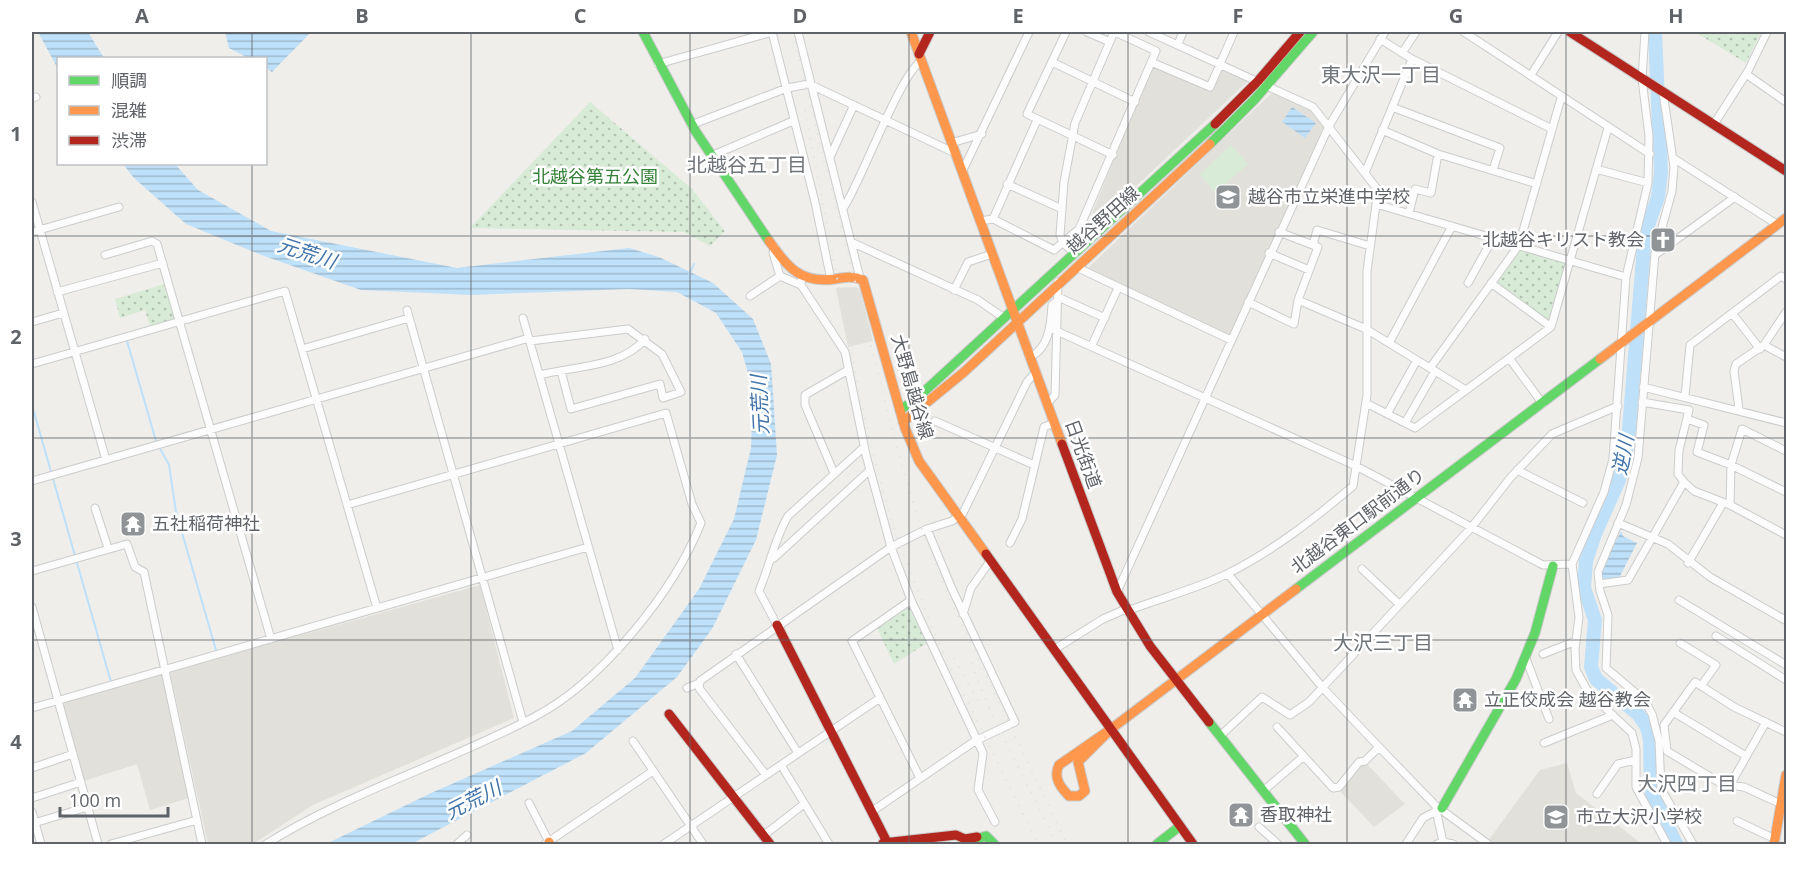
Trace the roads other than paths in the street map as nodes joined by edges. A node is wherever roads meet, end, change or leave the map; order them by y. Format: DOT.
graph roads {
  1 [pos="643,32"];
  2 [pos="798,32"];
  3 [pos="911,32"];
  4 [pos="930,32"];
  5 [pos="1029,32"];
  6 [pos="1066,32"];
  7 [pos="1087,32"];
  8 [pos="1115,32"];
  9 [pos="1149,32"];
  10 [pos="1183,32"];
  11 [pos="1234,32"];
  12 [pos="1300,32"];
  13 [pos="1313,32"];
  14 [pos="1385,32"];
  15 [pos="1416,32"];
  16 [pos="1464,32"];
  17 [pos="1558,32"];
  18 [pos="1570,32"];
  19 [pos="1645,32"];
  20 [pos="1767,32"];
  21 [pos="1166,35"];
  22 [pos="1380,39"];
  23 [pos="1110,42"];
  24 [pos="1178,44"];
  25 [pos="1402,53"];
  26 [pos="920,58"];
  27 [pos="1412,59"];
  28 [pos="1052,62"];
  29 [pos="1151,62"];
  30 [pos="1219,63"];
  31 [pos="658,64"];
  32 [pos="1746,74"];
  33 [pos="1531,75"];
  34 [pos="1643,79"];
  35 [pos="1258,81"];
  36 [pos="1092,82"];
  37 [pos="813,86"];
  38 [pos="1269,86"];
  39 [pos="787,88"];
  40 [pos="1661,91"];
  41 [pos="1561,98"];
  42 [pos="1135,102"];
  43 [pos="1786,102"];
  44 [pos="854,105"];
  45 [pos="1392,107"];
  46 [pos="1037,120"];
  47 [pos="793,121"];
  48 [pos="886,121"];
  49 [pos="1714,124"];
  50 [pos="691,125"];
  51 [pos="1329,126"];
  52 [pos="1608,128"];
  53 [pos="1552,129"];
  54 [pos="1382,130"];
  55 [pos="982,134"];
  56 [pos="1072,137"];
  57 [pos="951,143"];
  58 [pos="955,153"];
  59 [pos="1438,154"];
  60 [pos="1650,154"];
  61 [pos="1113,155"];
  62 [pos="711,156"];
  63 [pos="1673,158"];
  64 [pos="830,159"];
  65 [pos="1596,169"];
  66 [pos="1493,170"];
  67 [pos="1786,171"];
  68 [pos="962,172"];
  69 [pos="1365,173"];
  70 [pos="1648,183"];
  71 [pos="1007,184"];
  72 [pos="1538,184"];
  73 [pos="1735,197"];
  74 [pos="32,202"];
  75 [pos="1376,204"];
  76 [pos="119,207"];
  77 [pos="844,207"];
  78 [pos="1060,208"];
  79 [pos="1408,213"];
  80 [pos="993,219"];
  81 [pos="1786,219"];
  82 [pos="980,221"];
  83 [pos="1778,225"];
  84 [pos="1452,226"];
  85 [pos="35,230"];
  86 [pos="1279,232"];
  87 [pos="1493,238"];
  88 [pos="851,242"];
  89 [pos="1063,243"];
  90 [pos="1313,245"];
  91 [pos="1519,245"];
  92 [pos="1370,246"];
  93 [pos="774,247"];
  94 [pos="1074,253"];
  95 [pos="992,254"];
  96 [pos="1269,254"];
  97 [pos="105,255"];
  98 [pos="1655,255"];
  99 [pos="1569,260"];
  100 [pos="163,263"];
  101 [pos="1076,267"];
  102 [pos="1309,270"];
  103 [pos="780,276"];
  104 [pos="1626,277"];
  105 [pos="860,278"];
  106 [pos="1786,279"];
  107 [pos="802,280"];
  108 [pos="831,280"];
  109 [pos="1058,282"];
  110 [pos="1468,283"];
  111 [pos="1491,283"];
  112 [pos="1118,288"];
  113 [pos="954,290"];
  114 [pos="57,292"];
  115 [pos="750,296"];
  116 [pos="1058,298"];
  117 [pos="1298,300"];
  118 [pos="1248,302"];
  119 [pos="407,310"];
  120 [pos="1012,310"];
  121 [pos="1786,312"];
  122 [pos="63,313"];
  123 [pos="1732,313"];
  124 [pos="409,318"];
  125 [pos="523,318"];
  126 [pos="1004,318"];
  127 [pos="1105,318"];
  128 [pos="32,322"];
  129 [pos="180,322"];
  130 [pos="1017,322"];
  131 [pos="1778,324"];
  132 [pos="1647,326"];
  133 [pos="1551,327"];
  134 [pos="1786,328"];
  135 [pos="1053,329"];
  136 [pos="1366,329"];
  137 [pos="530,339"];
  138 [pos="645,339"];
  139 [pos="1231,340"];
  140 [pos="1625,342"];
  141 [pos="1389,343"];
  142 [pos="1092,345"];
  143 [pos="1762,347"];
  144 [pos="302,349"];
  145 [pos="75,352"];
  146 [pos="1029,357"];
  147 [pos="1786,357"];
  148 [pos="1509,358"];
  149 [pos="1417,360"];
  150 [pos="32,363"];
  151 [pos="423,368"];
  152 [pos="1432,369"];
  153 [pos="561,370"];
  154 [pos="848,370"];
  155 [pos="1035,372"];
  156 [pos="540,375"];
  157 [pos="1643,387"];
  158 [pos="1466,390"];
  159 [pos="1685,396"];
  160 [pos="1207,398"];
  161 [pos="317,399"];
  162 [pos="1366,402"];
  163 [pos="1642,402"];
  164 [pos="1047,404"];
  165 [pos="1543,404"];
  166 [pos="1618,406"];
  167 [pos="900,410"];
  168 [pos="1739,410"];
  169 [pos="1387,414"];
  170 [pos="1687,419"];
  171 [pos="935,421"];
  172 [pos="903,422"];
  173 [pos="1054,423"];
  174 [pos="1406,423"];
  175 [pos="1786,423"];
  176 [pos="210,430"];
  177 [pos="560,445"];
  178 [pos="864,447"];
  179 [pos="995,448"];
  180 [pos="1786,451"];
  181 [pos="106,460"];
  182 [pos="1034,465"];
  183 [pos="1731,465"];
  184 [pos="1356,466"];
  185 [pos="870,470"];
  186 [pos="1517,470"];
  187 [pos="834,473"];
  188 [pos="453,476"];
  189 [pos="32,481"];
  190 [pos="1684,482"];
  191 [pos="1786,492"];
  192 [pos="1417,498"];
  193 [pos="1582,503"];
  194 [pos="1727,504"];
  195 [pos="347,505"];
  196 [pos="94,508"];
  197 [pos="958,518"];
  198 [pos="1618,523"];
  199 [pos="1471,528"];
  200 [pos="927,529"];
  201 [pos="1786,535"];
  202 [pos="1651,538"];
  203 [pos="1010,543"];
  204 [pos="588,547"];
  205 [pos="891,547"];
  206 [pos="108,548"];
  207 [pos="772,560"];
  208 [pos="991,560"];
  209 [pos="1689,562"];
  210 [pos="1572,564"];
  211 [pos="1552,566"];
  212 [pos="1362,569"];
  213 [pos="32,571"];
  214 [pos="1228,574"];
  215 [pos="483,579"];
  216 [pos="1599,584"];
  217 [pos="1117,592"];
  218 [pos="911,600"];
  219 [pos="1679,600"];
  220 [pos="1399,604"];
  221 [pos="32,607"];
  222 [pos="377,608"];
  223 [pos="1126,610"];
  224 [pos="963,614"];
  225 [pos="1262,614"];
  226 [pos="1786,617"];
  227 [pos="777,625"];
  228 [pos="1716,636"];
  229 [pos="271,639"];
  230 [pos="1576,641"];
  231 [pos="1680,643"];
  232 [pos="1055,649"];
  233 [pos="618,650"];
  234 [pos="736,654"];
  235 [pos="1543,654"];
  236 [pos="1525,656"];
  237 [pos="1786,664"];
  238 [pos="166,669"];
  239 [pos="1176,679"];
  240 [pos="1786,680"];
  241 [pos="698,682"];
  242 [pos="1701,686"];
  243 [pos="687,688"];
  244 [pos="1323,688"];
  245 [pos="880,698"];
  246 [pos="59,700"];
  247 [pos="32,708"];
  248 [pos="1673,712"];
  249 [pos="669,714"];
  250 [pos="1613,715"];
  251 [pos="1549,719"];
  252 [pos="523,722"];
  253 [pos="1766,722"];
  254 [pos="1277,727"];
  255 [pos="1111,729"];
  256 [pos="830,732"];
  257 [pos="1786,732"];
  258 [pos="1220,736"];
  259 [pos="633,741"];
  260 [pos="975,741"];
  261 [pos="1544,743"];
  262 [pos="1379,747"];
  263 [pos="798,753"];
  264 [pos="73,754"];
  265 [pos="1746,756"];
  266 [pos="1303,757"];
  267 [pos="1636,760"];
  268 [pos="781,765"];
  269 [pos="32,768"];
  270 [pos="653,771"];
  271 [pos="766,775"];
  272 [pos="1786,775"];
  273 [pos="920,778"];
  274 [pos="81,782"];
  275 [pos="1730,784"];
  276 [pos="1263,791"];
  277 [pos="1597,794"];
  278 [pos="733,797"];
  279 [pos="32,798"];
  280 [pos="1783,799"];
  281 [pos="529,803"];
  282 [pos="804,804"];
  283 [pos="87,807"];
  284 [pos="1439,809"];
  285 [pos="32,812"];
  286 [pos="871,812"];
  287 [pos="197,820"];
  288 [pos="1737,821"];
  289 [pos="34,822"];
  290 [pos="994,822"];
  291 [pos="690,826"];
  292 [pos="1180,826"];
  293 [pos="1260,827"];
  294 [pos="467,835"];
  295 [pos="763,836"];
  296 [pos="971,841"];
  297 [pos="1774,842"];
  298 [pos="1440,843"];
  299 [pos="41,844"];
  300 [pos="98,844"];
  301 [pos="111,844"];
  302 [pos="202,844"];
  303 [pos="266,844"];
  304 [pos="457,844"];
  305 [pos="548,844"];
  306 [pos="664,844"];
  307 [pos="703,844"];
  308 [pos="770,844"];
  309 [pos="829,844"];
  310 [pos="885,844"];
  311 [pos="994,844"];
  312 [pos="1157,844"];
  313 [pos="1193,844"];
  314 [pos="1278,844"];
  315 [pos="1305,844"];
  316 [pos="1406,844"];
  317 [pos="1453,844"];
  318 [pos="1488,844"];
  319 [pos="1666,844"];
  320 [pos="1693,844"];
  1 -- 31 [label="main road"];
  2 -- 37 [label="street"];
  3 -- 26 [label="main road, 日光街道"];
  4 -- 26 [label="main road"];
  5 -- 55 [label="street"];
  6 -- 28 [label="street"];
  7 -- 23 [label="street"];
  8 -- 23 [label="street"];
  8 -- 29 [label="street"];
  9 -- 21 [label="street"];
  10 -- 24 [label="street"];
  11 -- 30 [label="street"];
  12 -- 35 [label="main road, 越谷野田線"];
  13 -- 38 [label="main road, 越谷野田線"];
  14 -- 22 [label="street"];
  15 -- 25 [label="street"];
  16 -- 33 [label="street"];
  17 -- 33 [label="street"];
  18 -- 34 [label="main road"];
  19 -- 34 [label="street"];
  20 -- 32 [label="street"];
  21 -- 24 [label="street"];
  22 -- 25 [label="street"];
  22 -- 51 [label="street"];
  23 -- 36 [label="street"];
  24 -- 30 [label="street"];
  25 -- 27 [label="street"];
  26 -- 48 [label="street"];
  26 -- 57 [label="main road, 日光街道"];
  27 -- 45 [label="street"];
  27 -- 53 [label="street"];
  28 -- 36 [label="street"];
  28 -- 46 [label="street"];
  29 -- 30 [label="street"];
  29 -- 42 [label="street"];
  30 -- 35 [label="street"];
  31 -- 39 [label="street"];
  31 -- 50 [label="main road"];
  32 -- 43 [label="street"];
  32 -- 49 [label="street"];
  33 -- 41 [label="street"];
  34 -- 40 [label="main road"];
  34 -- 60 [label="street"];
  35 -- 38 [label="street"];
  35 -- 94 [label="main road, 越谷野田線"];
  36 -- 42 [label="street"];
  36 -- 56 [label="street"];
  37 -- 39 [label="street"];
  37 -- 44 [label="street"];
  37 -- 64 [label="street"];
  38 -- 51 [label="street"];
  38 -- 101 [label="main road, 越谷野田線"];
  39 -- 47 [label="street"];
  39 -- 50 [label="street"];
  40 -- 49 [label="main road"];
  40 -- 63 [label="street"];
  41 -- 52 [label="street"];
  41 -- 53 [label="street"];
  42 -- 61 [label="street"];
  44 -- 48 [label="street"];
  44 -- 64 [label="street"];
  45 -- 54 [label="street"];
  45 -- 66 [label="street"];
  46 -- 56 [label="street"];
  46 -- 71 [label="street"];
  47 -- 62 [label="street"];
  47 -- 108 [label="street"];
  48 -- 58 [label="street"];
  48 -- 77 [label="street"];
  49 -- 67 [label="main road"];
  50 -- 62 [label="main road"];
  51 -- 69 [label="street"];
  51 -- 86 [label="street"];
  52 -- 60 [label="street"];
  52 -- 65 [label="street"];
  53 -- 72 [label="street"];
  54 -- 59 [label="street"];
  54 -- 69 [label="street"];
  55 -- 57 [label="street"];
  55 -- 68 [label="street"];
  56 -- 61 [label="street"];
  56 -- 78 [label="street"];
  57 -- 58 [label="main road, 日光街道"];
  58 -- 68 [label="main road, 日光街道"];
  59 -- 66 [label="street"];
  59 -- 79 [label="street"];
  60 -- 70 [label="street"];
  61 -- 89 [label="street"];
  62 -- 93 [label="main road"];
  63 -- 73 [label="street"];
  63 -- 98 [label="street"];
  64 -- 77 [label="street"];
  65 -- 70 [label="street"];
  65 -- 99 [label="street"];
  66 -- 72 [label="street"];
  68 -- 82 [label="main road, 日光街道"];
  69 -- 75 [label="street"];
  70 -- 104 [label="street"];
  71 -- 78 [label="street"];
  71 -- 80 [label="street"];
  72 -- 91 [label="street"];
  73 -- 83 [label="street"];
  73 -- 98 [label="street"];
  74 -- 85 [label="street"];
  75 -- 79 [label="street"];
  75 -- 92 [label="street"];
  76 -- 85 [label="street"];
  77 -- 88 [label="street"];
  78 -- 89 [label="street"];
  79 -- 84 [label="street"];
  80 -- 82 [label="street"];
  80 -- 89 [label="street"];
  81 -- 83 [label="main road, 北越谷東口駅前通り"];
  82 -- 95 [label="main road, 日光街道"];
  83 -- 132 [label="main road, 北越谷東口駅前通り"];
  84 -- 87 [label="street"];
  84 -- 141 [label="street"];
  85 -- 114 [label="street"];
  86 -- 90 [label="street"];
  86 -- 96 [label="street"];
  87 -- 91 [label="street"];
  87 -- 110 [label="street"];
  88 -- 105 [label="street"];
  88 -- 113 [label="street"];
  89 -- 94 [label="street"];
  90 -- 92 [label="street"];
  90 -- 102 [label="street"];
  91 -- 99 [label="street"];
  91 -- 111 [label="street"];
  92 -- 136 [label="street"];
  93 -- 103 [label="street"];
  93 -- 107 [label="main road"];
  94 -- 120 [label="main road, 越谷野田線"];
  95 -- 113 [label="street"];
  95 -- 120 [label="main road, 日光街道"];
  96 -- 102 [label="street"];
  96 -- 118 [label="street"];
  97 -- 100 [label="street"];
  98 -- 132 [label="street"];
  99 -- 104 [label="street"];
  99 -- 133 [label="street"];
  100 -- 114 [label="street"];
  100 -- 129 [label="street"];
  101 -- 109 [label="main road, 越谷野田線"];
  101 -- 112 [label="street"];
  102 -- 117 [label="street"];
  103 -- 107 [label="street"];
  103 -- 115 [label="street"];
  104 -- 140 [label="street"];
  105 -- 108 [label="main road"];
  105 -- 167 [label="main road, 大野島越谷線"];
  106 -- 123 [label="street"];
  107 -- 108 [label="main road"];
  107 -- 154 [label="street"];
  109 -- 116 [label="street"];
  109 -- 130 [label="main road, 越谷野田線"];
  111 -- 133 [label="street"];
  111 -- 152 [label="street"];
  112 -- 127 [label="street"];
  112 -- 139 [label="street"];
  113 -- 126 [label="street"];
  114 -- 122 [label="street"];
  116 -- 127 [label="street"];
  116 -- 135 [label="street"];
  117 -- 118 [label="street"];
  117 -- 136 [label="street"];
  118 -- 139 [label="street"];
  119 -- 124 [label="street"];
  120 -- 126 [label="main road, 越谷野田線"];
  120 -- 130 [label="main road, 日光街道"];
  121 -- 131 [label="street"];
  122 -- 128 [label="street"];
  122 -- 145 [label="street"];
  123 -- 143 [label="street"];
  123 -- 159 [label="street"];
  124 -- 144 [label="street"];
  124 -- 151 [label="street"];
  125 -- 137 [label="street"];
  126 -- 167 [label="main road, 越谷野田線"];
  127 -- 142 [label="street"];
  129 -- 144 [label="street"];
  129 -- 145 [label="street"];
  129 -- 176 [label="street"];
  130 -- 146 [label="main road, 日光街道"];
  130 -- 172 [label="main road, 越谷野田線"];
  131 -- 134 [label="street"];
  131 -- 143 [label="street"];
  132 -- 140 [label="main road, 北越谷東口駅前通り"];
  132 -- 157 [label="street"];
  133 -- 148 [label="street"];
  135 -- 142 [label="street"];
  135 -- 146 [label="street"];
  135 -- 164 [label="street"];
  136 -- 141 [label="street"];
  136 -- 162 [label="street"];
  137 -- 138 [label="street"];
  137 -- 151 [label="street"];
  137 -- 156 [label="street"];
  138 -- 153 [label="street"];
  138 -- 153 [label="street"];
  139 -- 160 [label="street"];
  140 -- 165 [label="main road, 北越谷東口駅前通り"];
  140 -- 166 [label="street"];
  141 -- 149 [label="street"];
  142 -- 160 [label="street"];
  143 -- 147 [label="street"];
  143 -- 168 [label="street"];
  144 -- 161 [label="street"];
  145 -- 150 [label="street"];
  145 -- 181 [label="street"];
  146 -- 155 [label="main road, 日光街道"];
  148 -- 158 [label="street"];
  148 -- 165 [label="street"];
  149 -- 152 [label="street"];
  149 -- 169 [label="street"];
  151 -- 161 [label="street"];
  151 -- 188 [label="street"];
  152 -- 158 [label="street"];
  152 -- 174 [label="street"];
  153 -- 156 [label="street"];
  154 -- 178 [label="street"];
  154 -- 187 [label="street"];
  155 -- 164 [label="main road, 日光街道"];
  155 -- 179 [label="street"];
  156 -- 177 [label="street"];
  157 -- 159 [label="street"];
  157 -- 163 [label="street"];
  158 -- 174 [label="street"];
  159 -- 168 [label="street"];
  160 -- 184 [label="street"];
  160 -- 217 [label="street"];
  161 -- 176 [label="street"];
  161 -- 195 [label="street"];
  162 -- 169 [label="street"];
  162 -- 184 [label="street"];
  163 -- 170 [label="street"];
  163 -- 198 [label="street"];
  164 -- 173 [label="main road, 日光街道"];
  165 -- 192 [label="main road, 北越谷東口駅前通り"];
  166 -- 186 [label="street"];
  166 -- 210 [label="street"];
  167 -- 172 [label="main road, 大野島越谷線"];
  168 -- 175 [label="street"];
  169 -- 174 [label="street"];
  170 -- 183 [label="street"];
  170 -- 190 [label="street"];
  171 -- 179 [label="street"];
  172 -- 197 [label="main road, 大野島越谷線"];
  173 -- 182 [label="street"];
  173 -- 217 [label="main road, 日光街道"];
  176 -- 181 [label="street"];
  176 -- 229 [label="street"];
  177 -- 188 [label="street"];
  177 -- 204 [label="street"];
  177 -- 233 [label="street"];
  178 -- 185 [label="street"];
  178 -- 187 [label="street"];
  179 -- 182 [label="street"];
  179 -- 197 [label="street"];
  180 -- 183 [label="street"];
  181 -- 189 [label="street"];
  182 -- 203 [label="street"];
  183 -- 191 [label="street"];
  183 -- 194 [label="street"];
  184 -- 192 [label="street"];
  184 -- 214 [label="street"];
  185 -- 205 [label="street"];
  185 -- 207 [label="street"];
  186 -- 193 [label="street"];
  186 -- 199 [label="street"];
  187 -- 207 [label="street"];
  188 -- 195 [label="street"];
  188 -- 215 [label="street"];
  190 -- 194 [label="street"];
  190 -- 202 [label="street"];
  192 -- 199 [label="street"];
  192 -- 225 [label="main road, 北越谷東口駅前通り"];
  194 -- 201 [label="street"];
  194 -- 209 [label="street"];
  195 -- 222 [label="street"];
  196 -- 206 [label="street"];
  197 -- 200 [label="street"];
  197 -- 208 [label="main road, 大野島越谷線"];
  198 -- 202 [label="street"];
  198 -- 216 [label="street"];
  199 -- 211 [label="street"];
  199 -- 220 [label="street"];
  200 -- 205 [label="street"];
  200 -- 224 [label="street"];
  202 -- 209 [label="street"];
  202 -- 216 [label="street"];
  204 -- 215 [label="street"];
  204 -- 233 [label="street"];
  205 -- 218 [label="street"];
  205 -- 227 [label="street"];
  206 -- 213 [label="street"];
  206 -- 238 [label="street"];
  207 -- 227 [label="street"];
  208 -- 224 [label="street"];
  208 -- 232 [label="main road, 大野島越谷線"];
  209 -- 226 [label="street"];
  210 -- 211 [label="street"];
  210 -- 230 [label="street"];
  211 -- 236 [label="main road"];
  212 -- 220 [label="street"];
  214 -- 223 [label="street"];
  214 -- 225 [label="street"];
  215 -- 222 [label="street"];
  215 -- 252 [label="street"];
  216 -- 320 [label="street"];
  217 -- 223 [label="main road, 日光街道"];
  218 -- 245 [label="street"];
  218 -- 260 [label="street"];
  219 -- 237 [label="street"];
  220 -- 244 [label="street"];
  221 -- 246 [label="street"];
  222 -- 229 [label="street"];
  223 -- 232 [label="street"];
  223 -- 239 [label="main road, 日光街道"];
  224 -- 260 [label="street"];
  225 -- 239 [label="main road, 北越谷東口駅前通り"];
  225 -- 244 [label="street"];
  227 -- 234 [label="street"];
  227 -- 256 [label="main road"];
  228 -- 240 [label="street"];
  229 -- 238 [label="street"];
  230 -- 235 [label="street"];
  230 -- 250 [label="street"];
  231 -- 242 [label="street"];
  232 -- 255 [label="main road, 大野島越谷線"];
  233 -- 252 [label="street"];
  234 -- 241 [label="street"];
  234 -- 263 [label="street"];
  236 -- 251 [label="street"];
  236 -- 284 [label="main road"];
  238 -- 246 [label="street"];
  238 -- 287 [label="street"];
  239 -- 255 [label="main road, 北越谷東口駅前通り"];
  239 -- 258 [label="main road, 日光街道"];
  241 -- 243 [label="street"];
  241 -- 271 [label="street"];
  242 -- 248 [label="street"];
  242 -- 253 [label="street"];
  244 -- 258 [label="street"];
  244 -- 262 [label="street"];
  245 -- 256 [label="street"];
  245 -- 273 [label="street"];
  246 -- 247 [label="street"];
  246 -- 264 [label="street"];
  248 -- 265 [label="street"];
  248 -- 275 [label="street"];
  249 -- 278 [label="main road"];
  250 -- 261 [label="street"];
  250 -- 267 [label="street"];
  252 -- 303 [label="street"];
  253 -- 257 [label="street"];
  253 -- 265 [label="street"];
  254 -- 266 [label="street"];
  255 -- 255 [label="main road"];
  255 -- 292 [label="main road, 大野島越谷線"];
  256 -- 263 [label="street"];
  256 -- 286 [label="main road"];
  258 -- 276 [label="main road, 日光街道"];
  259 -- 270 [label="street"];
  260 -- 273 [label="street"];
  260 -- 290 [label="street"];
  262 -- 266 [label="street"];
  262 -- 284 [label="street"];
  263 -- 268 [label="street"];
  264 -- 269 [label="street"];
  264 -- 274 [label="street"];
  265 -- 275 [label="street"];
  266 -- 276 [label="street"];
  267 -- 277 [label="street"];
  267 -- 319 [label="street"];
  268 -- 271 [label="street"];
  268 -- 282 [label="street"];
  270 -- 291 [label="street"];
  270 -- 305 [label="street"];
  271 -- 278 [label="street"];
  272 -- 280 [label="main road"];
  273 -- 286 [label="street"];
  274 -- 279 [label="street"];
  274 -- 283 [label="street"];
  275 -- 280 [label="street"];
  276 -- 315 [label="main road, 日光街道"];
  278 -- 291 [label="street"];
  278 -- 295 [label="main road"];
  280 -- 297 [label="main road"];
  281 -- 305 [label="street"];
  282 -- 295 [label="street"];
  282 -- 309 [label="street"];
  283 -- 289 [label="street"];
  283 -- 300 [label="street"];
  284 -- 298 [label="street"];
  284 -- 316 [label="street"];
  284 -- 318 [label="street"];
  285 -- 289 [label="street"];
  286 -- 310 [label="main road"];
  287 -- 301 [label="street"];
  287 -- 302 [label="street"];
  288 -- 297 [label="street"];
  289 -- 299 [label="street"];
  291 -- 306 [label="street"];
  291 -- 307 [label="street"];
  292 -- 312 [label="main road"];
  292 -- 313 [label="main road, 大野島越谷線"];
  293 -- 314 [label="street"];
  294 -- 304 [label="street"];
  295 -- 308 [label="main road"];
  296 -- 310 [label="main road"];
  296 -- 311 [label="main road"];
  298 -- 317 [label="street"];
}
